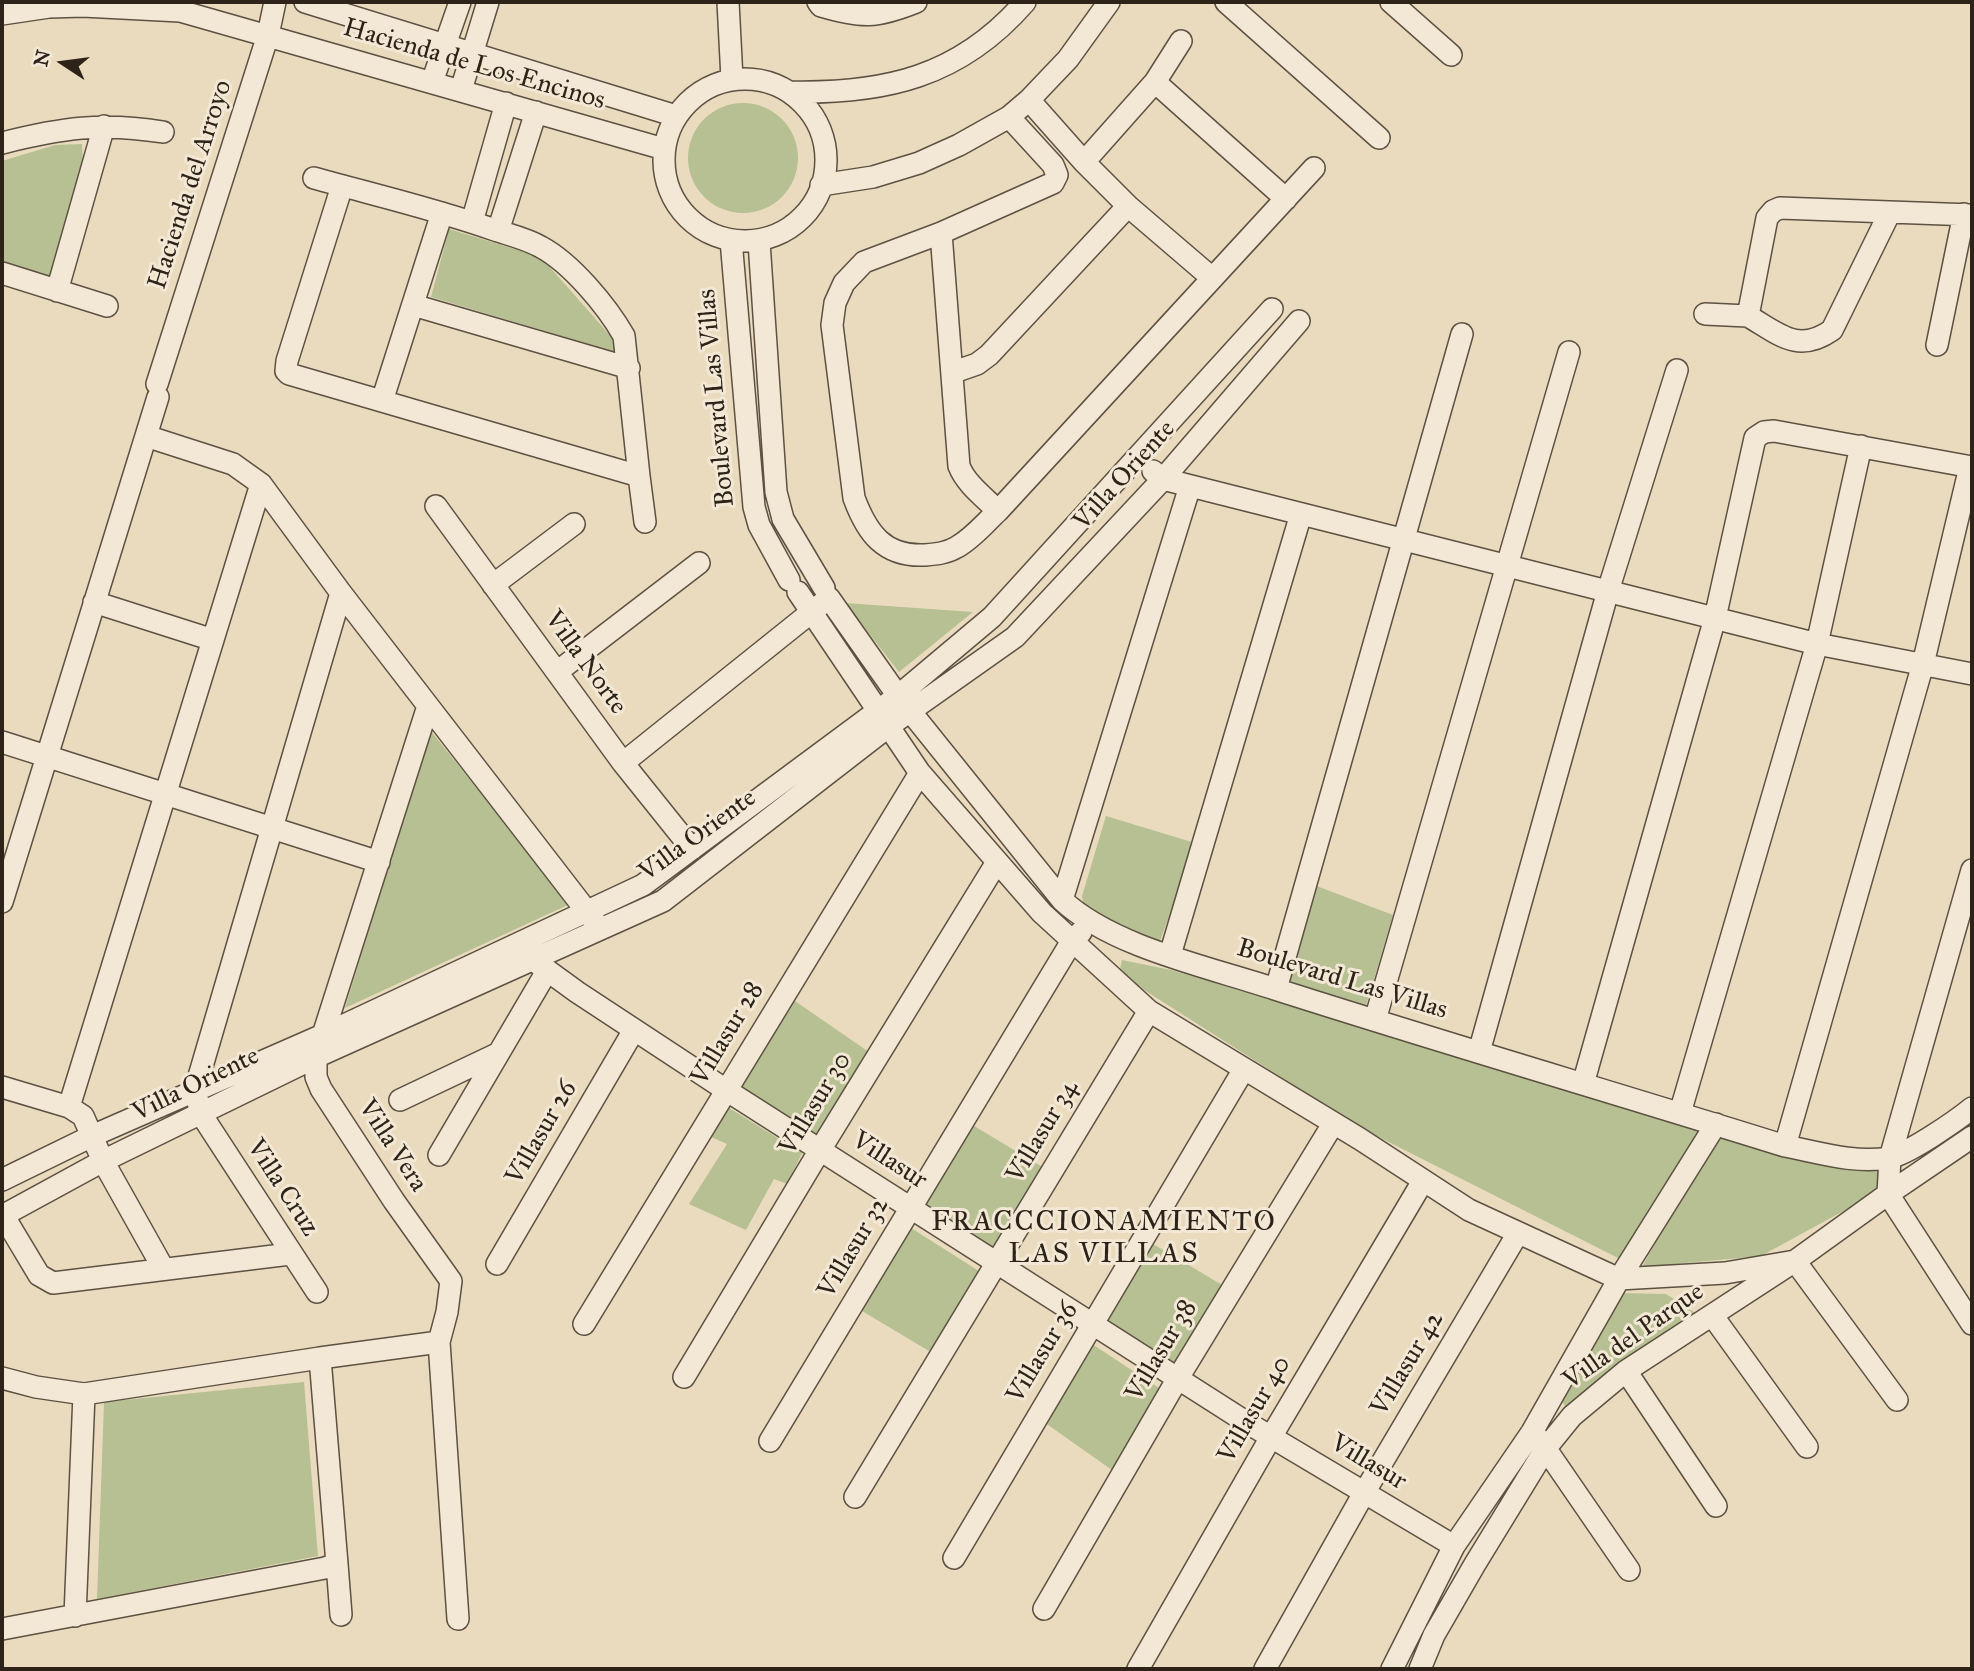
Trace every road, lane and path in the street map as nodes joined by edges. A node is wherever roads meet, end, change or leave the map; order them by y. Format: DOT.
graph roads {
  1 [pos="275,2"];
  2 [pos="305,2"];
  3 [pos="460,2"];
  4 [pos="488,2"];
  5 [pos="728,2"];
  6 [pos="916,2"];
  7 [pos="1025,2"];
  8 [pos="1109,2"];
  9 [pos="1226,2"];
  10 [pos="1391,2"];
  11 [pos="819,4"];
  12 [pos="2,15"];
  13 [pos="268,34"];
  14 [pos="1181,41"];
  15 [pos="445,45"];
  16 [pos="473,54"];
  17 [pos="1451,55"];
  18 [pos="732,79"];
  19 [pos="432,82"];
  20 [pos="1154,82"];
  21 [pos="461,90"];
  22 [pos="789,92"];
  23 [pos="1029,100"];
  24 [pos="506,103"];
  25 [pos="536,112"];
  26 [pos="676,116"];
  27 [pos="1009,117"];
  28 [pos="104,126"];
  29 [pos="163,132"];
  30 [pos="1379,138"];
  31 [pos="2,143"];
  32 [pos="664,149"];
  33 [pos="1084,162"];
  34 [pos="1314,168"];
  35 [pos="314,178"];
  36 [pos="821,185"];
  37 [pos="342,186"];
  38 [pos="1286,199"];
  39 [pos="1128,206"];
  40 [pos="1890,212"];
  41 [pos="442,213"];
  42 [pos="1968,215"];
  43 [pos="472,222"];
  44 [pos="498,231"];
  45 [pos="942,233"];
  46 [pos="731,240"];
  47 [pos="759,242"];
  48 [pos="2,273"];
  49 [pos="1212,278"];
  50 [pos="57,291"];
  51 [pos="413,305"];
  52 [pos="107,306"];
  53 [pos="1272,309"];
  54 [pos="1705,314"];
  55 [pos="1748,316"];
  56 [pos="1299,321"];
  57 [pos="1462,334"];
  58 [pos="1937,345"];
  59 [pos="1569,352"];
  60 [pos="629,368"];
  61 [pos="1676,370"];
  62 [pos="954,372"];
  63 [pos="382,401"];
  64 [pos="146,436"];
  65 [pos="1861,446"];
  66 [pos="1138,458"];
  67 [pos="1971,467"];
  68 [pos="639,476"];
  69 [pos="1163,479"];
  70 [pos="261,484"];
  71 [pos="1190,486"];
  72 [pos="436,506"];
  73 [pos="998,511"];
  74 [pos="1301,514"];
  75 [pos="645,522"];
  76 [pos="574,524"];
  77 [pos="1404,540"];
  78 [pos="797,543"];
  79 [pos="771,549"];
  80 [pos="699,563"];
  81 [pos="1508,566"];
  82 [pos="493,585"];
  83 [pos="1608,591"];
  84 [pos="341,593"];
  85 [pos="827,593"];
  86 [pos="94,602"];
  87 [pos="811,611"];
  88 [pos="1715,618"];
  89 [pos="213,640"];
  90 [pos="1818,643"];
  91 [pos="1923,664"];
  92 [pos="557,672"];
  93 [pos="1972,674"];
  94 [pos="904,704"];
  95 [pos="428,706"];
  96 [pos="883,718"];
  97 [pos="2,742"];
  98 [pos="47,756"];
  99 [pos="623,763"];
  100 [pos="920,773"];
  101 [pos="165,794"];
  102 [pos="272,828"];
  103 [pos="692,849"];
  104 [pos="379,862"];
  105 [pos="997,862"];
  106 [pos="1972,870"];
  107 [pos="1062,900"];
  108 [pos="2,902"];
  109 [pos="587,911"];
  110 [pos="1090,922"];
  111 [pos="601,929"];
  112 [pos="1073,941"];
  113 [pos="1170,955"];
  114 [pos="540,966"];
  115 [pos="1276,989"];
  116 [pos="1149,1011"];
  117 [pos="1375,1020"];
  118 [pos="634,1030"];
  119 [pos="324,1034"];
  120 [pos="1479,1052"];
  121 [pos="497,1054"];
  122 [pos="316,1058"];
  123 [pos="1244,1069"];
  124 [pos="1583,1084"];
  125 [pos="2,1087"];
  126 [pos="195,1090"];
  127 [pos="726,1090"];
  128 [pos="400,1100"];
  129 [pos="69,1107"];
  130 [pos="1972,1108"];
  131 [pos="1680,1113"];
  132 [pos="201,1114"];
  133 [pos="1333,1124"];
  134 [pos="1716,1124"];
  135 [pos="92,1136"];
  136 [pos="1971,1140"];
  137 [pos="1785,1146"];
  138 [pos="820,1150"];
  139 [pos="439,1155"];
  140 [pos="1890,1158"];
  141 [pos="103,1161"];
  142 [pos="2,1180"];
  143 [pos="1423,1181"];
  144 [pos="1888,1194"];
  145 [pos="911,1208"];
  146 [pos="3,1215"];
  147 [pos="1518,1233"];
  148 [pos="290,1254"];
  149 [pos="1795,1261"];
  150 [pos="997,1263"];
  151 [pos="497,1264"];
  152 [pos="163,1268"];
  153 [pos="1619,1279"];
  154 [pos="317,1292"];
  155 [pos="1712,1315"];
  156 [pos="584,1324"];
  157 [pos="1093,1324"];
  158 [pos="1972,1324"];
  159 [pos="439,1342"];
  160 [pos="320,1359"];
  161 [pos="1626,1371"];
  162 [pos="684,1377"];
  163 [pos="2,1378"];
  164 [pos="1178,1378"];
  165 [pos="84,1394"];
  166 [pos="1898,1400"];
  167 [pos="1271,1437"];
  168 [pos="1539,1440"];
  169 [pos="770,1441"];
  170 [pos="1807,1447"];
  171 [pos="1364,1493"];
  172 [pos="855,1497"];
  173 [pos="1716,1506"];
  174 [pos="1454,1546"];
  175 [pos="954,1558"];
  176 [pos="338,1563"];
  177 [pos="1629,1570"];
  178 [pos="1044,1609"];
  179 [pos="341,1615"];
  180 [pos="75,1616"];
  181 [pos="458,1619"];
  182 [pos="1415,1620"];
  183 [pos="2,1629"];
  184 [pos="1434,1635"];
  185 [pos="1138,1669"];
  186 [pos="1265,1669"];
  187 [pos="1392,1669"];
  188 [pos="1420,1669"];
  1 -- 13 [label="street, Hacienda del Arroyo"];
  2 -- 15 [label="street, Hacienda de Los Encinos"];
  3 -- 15 [label="street"];
  4 -- 16 [label="street"];
  5 -- 18 [label="street"];
  6 -- 11 [label="street"];
  7 -- 22 [label="street"];
  8 -- 23 [label="street"];
  9 -- 30 [label="street"];
  10 -- 17 [label="street"];
  12 -- 13 [label="street, Hacienda de Los Encinos"];
  13 -- 19 [label="street, Hacienda de Los Encinos"];
  13 -- 64 [label="street, Hacienda del Arroyo"];
  14 -- 20 [label="street"];
  15 -- 16 [label="street, Hacienda de Los Encinos"];
  15 -- 19 [label="street"];
  16 -- 21 [label="street"];
  16 -- 26 [label="street, Hacienda de Los Encinos"];
  18 -- 22 [label="street"];
  18 -- 26 [label="street"];
  19 -- 21 [label="street, Hacienda de Los Encinos"];
  20 -- 33 [label="street"];
  20 -- 38 [label="street"];
  21 -- 24 [label="street, Hacienda de Los Encinos"];
  22 -- 36 [label="street"];
  23 -- 27 [label="street"];
  23 -- 33 [label="street"];
  24 -- 25 [label="street, Hacienda de Los Encinos"];
  24 -- 43 [label="street"];
  25 -- 32 [label="street, Hacienda de Los Encinos"];
  25 -- 44 [label="street"];
  26 -- 32 [label="street"];
  27 -- 36 [label="street"];
  27 -- 45 [label="street"];
  28 -- 29 [label="street"];
  28 -- 31 [label="street"];
  28 -- 50 [label="street"];
  32 -- 46 [label="street"];
  33 -- 39 [label="street"];
  34 -- 38 [label="street"];
  35 -- 37 [label="street"];
  36 -- 47 [label="street"];
  37 -- 41 [label="street"];
  37 -- 63 [label="street"];
  38 -- 49 [label="street"];
  39 -- 49 [label="street"];
  39 -- 62 [label="street"];
  40 -- 42 [label="street"];
  40 -- 55 [label="street"];
  40 -- 55 [label="street"];
  41 -- 43 [label="street"];
  41 -- 51 [label="street"];
  42 -- 58 [label="street"];
  43 -- 44 [label="street"];
  44 -- 60 [label="street"];
  45 -- 62 [label="street"];
  45 -- 73 [label="street"];
  46 -- 47 [label="street"];
  46 -- 79 [label="street, Boulevard Las Villas"];
  47 -- 78 [label="street, Boulevard Las Villas"];
  48 -- 50 [label="street"];
  49 -- 73 [label="street"];
  50 -- 52 [label="street"];
  51 -- 60 [label="street"];
  51 -- 63 [label="street"];
  53 -- 66 [label="street, Villa Oriente"];
  54 -- 55 [label="street"];
  56 -- 69 [label="street, Villa Oriente"];
  57 -- 77 [label="street"];
  59 -- 81 [label="street"];
  60 -- 68 [label="street"];
  61 -- 83 [label="street"];
  62 -- 73 [label="street"];
  63 -- 68 [label="street"];
  64 -- 70 [label="street"];
  64 -- 86 [label="street, Hacienda del Arroyo"];
  65 -- 67 [label="street"];
  65 -- 88 [label="street"];
  65 -- 90 [label="street"];
  66 -- 69 [label="street"];
  66 -- 94 [label="street, Villa Oriente"];
  67 -- 91 [label="street"];
  68 -- 75 [label="street"];
  69 -- 71 [label="street"];
  69 -- 94 [label="street, Villa Oriente"];
  70 -- 84 [label="street"];
  70 -- 89 [label="street"];
  71 -- 74 [label="street"];
  71 -- 107 [label="street"];
  72 -- 82 [label="street, Villa Norte"];
  74 -- 77 [label="street"];
  74 -- 113 [label="street"];
  76 -- 82 [label="street"];
  77 -- 81 [label="street"];
  77 -- 115 [label="street"];
  78 -- 79 [label="street"];
  78 -- 85 [label="street, Boulevard Las Villas"];
  79 -- 87 [label="street, Boulevard Las Villas"];
  80 -- 92 [label="street"];
  81 -- 83 [label="street"];
  81 -- 117 [label="street"];
  82 -- 92 [label="street, Villa Norte"];
  83 -- 88 [label="street"];
  83 -- 120 [label="street"];
  84 -- 95 [label="street"];
  84 -- 102 [label="street"];
  85 -- 87 [label="street"];
  85 -- 94 [label="street, Boulevard Las Villas"];
  86 -- 89 [label="street"];
  86 -- 98 [label="street, Hacienda del Arroyo"];
  87 -- 96 [label="street, Boulevard Las Villas"];
  87 -- 99 [label="street"];
  88 -- 90 [label="street"];
  88 -- 124 [label="street"];
  89 -- 101 [label="street"];
  90 -- 91 [label="street"];
  90 -- 131 [label="street"];
  91 -- 93 [label="street"];
  91 -- 137 [label="street"];
  92 -- 99 [label="street, Villa Norte"];
  94 -- 96 [label="street, Villa Oriente"];
  94 -- 107 [label="street, Boulevard Las Villas"];
  95 -- 104 [label="street, Villa Vera"];
  95 -- 109 [label="street"];
  96 -- 100 [label="street, Boulevard Las Villas"];
  96 -- 103 [label="street, Villa Oriente"];
  96 -- 111 [label="street, Villa Oriente"];
  97 -- 98 [label="street"];
  98 -- 101 [label="street"];
  98 -- 108 [label="street, Hacienda del Arroyo"];
  99 -- 103 [label="street, Villa Norte"];
  100 -- 105 [label="street, Boulevard Las Villas"];
  100 -- 127 [label="street, Villasur 28"];
  101 -- 102 [label="street"];
  101 -- 129 [label="street"];
  102 -- 104 [label="street"];
  102 -- 126 [label="street"];
  103 -- 109 [label="street, Villa Oriente"];
  104 -- 119 [label="street, Villa Vera"];
  105 -- 112 [label="street, Boulevard Las Villas"];
  105 -- 138 [label="street, Villasur 30"];
  106 -- 140 [label="street"];
  107 -- 110 [label="street, Boulevard Las Villas"];
  109 -- 111 [label="street"];
  109 -- 119 [label="street, Villa Oriente"];
  110 -- 112 [label="street, Villasur 32"];
  110 -- 113 [label="street, Boulevard Las Villas"];
  111 -- 114 [label="street, Villa Oriente"];
  112 -- 116 [label="street, Boulevard Las Villas"];
  112 -- 145 [label="street, Villasur 32"];
  113 -- 115 [label="street, Boulevard Las Villas"];
  114 -- 118 [label="street, Villasur"];
  114 -- 121 [label="street"];
  114 -- 122 [label="street, Villa Oriente"];
  115 -- 117 [label="street, Boulevard Las Villas"];
  116 -- 123 [label="street, Boulevard Las Villas"];
  116 -- 150 [label="street, Villasur 34"];
  117 -- 120 [label="street, Boulevard Las Villas"];
  118 -- 127 [label="street, Villasur"];
  118 -- 151 [label="street, Villasur 26"];
  119 -- 122 [label="street, Villa Vera"];
  119 -- 126 [label="street, Villa Oriente"];
  120 -- 124 [label="street, Boulevard Las Villas"];
  121 -- 128 [label="street"];
  121 -- 139 [label="street"];
  122 -- 132 [label="street, Villa Oriente"];
  122 -- 159 [label="street, Villa Vera"];
  123 -- 133 [label="street, Boulevard Las Villas"];
  123 -- 157 [label="street, Villasur 36"];
  124 -- 131 [label="street, Boulevard Las Villas"];
  125 -- 129 [label="street"];
  126 -- 132 [label="street, Villa Cruz"];
  126 -- 135 [label="street, Villa Oriente"];
  127 -- 138 [label="street, Villasur"];
  127 -- 156 [label="street, Villasur 28"];
  129 -- 135 [label="street"];
  130 -- 140 [label="street, Boulevard Las Villas"];
  131 -- 134 [label="street, Boulevard Las Villas"];
  132 -- 141 [label="street, Villa Oriente"];
  132 -- 148 [label="street, Villa Cruz"];
  133 -- 143 [label="street, Boulevard Las Villas"];
  133 -- 164 [label="street, Villasur 38"];
  134 -- 137 [label="street, Boulevard Las Villas"];
  134 -- 153 [label="street, Villa del Parque"];
  135 -- 141 [label="street"];
  135 -- 142 [label="street, Villa Oriente"];
  136 -- 144 [label="street, Villa del Parque"];
  137 -- 140 [label="street, Boulevard Las Villas"];
  138 -- 145 [label="street, Villasur"];
  138 -- 162 [label="street, Villasur 30"];
  140 -- 144 [label="street"];
  141 -- 146 [label="street, Villa Oriente"];
  141 -- 152 [label="street"];
  143 -- 147 [label="street, Boulevard Las Villas"];
  143 -- 167 [label="street, Villasur 40"];
  144 -- 149 [label="street, Villa del Parque"];
  144 -- 158 [label="street"];
  145 -- 150 [label="street, Villasur"];
  145 -- 169 [label="street, Villasur 32"];
  146 -- 152 [label="street"];
  147 -- 153 [label="street, Boulevard Las Villas"];
  147 -- 171 [label="street, Villasur 42"];
  148 -- 152 [label="street"];
  148 -- 154 [label="street, Villa Cruz"];
  149 -- 153 [label="street, Boulevard Las Villas"];
  149 -- 155 [label="street, Villa del Parque"];
  149 -- 166 [label="street"];
  150 -- 157 [label="street, Villasur"];
  150 -- 172 [label="street, Villasur 34"];
  153 -- 168 [label="street, Villa del Parque"];
  155 -- 161 [label="street, Villa del Parque"];
  155 -- 170 [label="street"];
  157 -- 164 [label="street, Villasur"];
  157 -- 175 [label="street, Villasur 36"];
  159 -- 160 [label="street"];
  159 -- 181 [label="street"];
  160 -- 165 [label="street"];
  160 -- 176 [label="street"];
  161 -- 168 [label="street, Villa del Parque"];
  161 -- 173 [label="street"];
  163 -- 165 [label="street"];
  164 -- 167 [label="street, Villasur"];
  164 -- 178 [label="street, Villasur 38"];
  165 -- 180 [label="street"];
  167 -- 171 [label="street, Villasur"];
  167 -- 185 [label="street, Villasur 40"];
  168 -- 174 [label="street, Villa del Parque"];
  168 -- 177 [label="street"];
  168 -- 184 [label="street, Villa del Parque"];
  171 -- 174 [label="street, Villasur"];
  171 -- 186 [label="street, Villasur 42"];
  174 -- 182 [label="street, Villa del Parque"];
  176 -- 179 [label="street"];
  176 -- 180 [label="street"];
  180 -- 183 [label="street"];
  182 -- 184 [label="street"];
  182 -- 187 [label="street, Villa del Parque"];
  184 -- 188 [label="street, Villa del Parque"];
}
